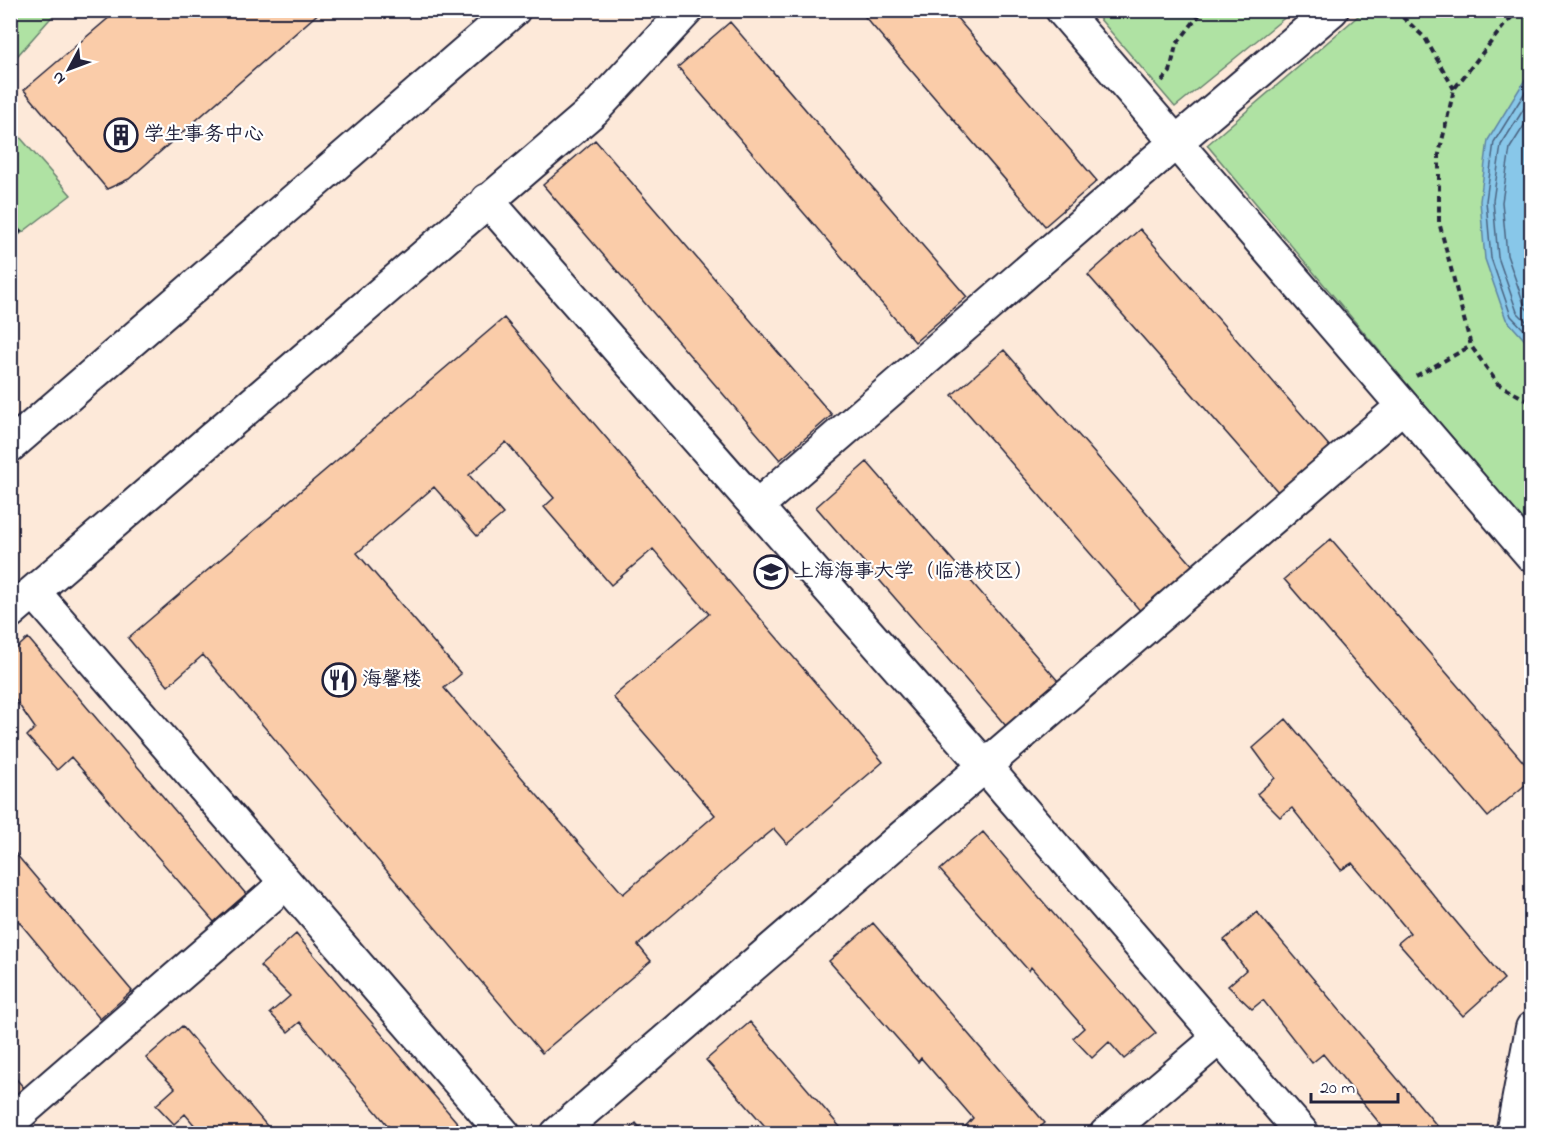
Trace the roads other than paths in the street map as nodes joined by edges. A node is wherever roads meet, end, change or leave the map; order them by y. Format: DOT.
graph roads {
  1 [pos="514,10"];
  2 [pos="687,10"];
  3 [pos="1062,10"];
  4 [pos="1332,10"];
  5 [pos="1175,143"];
  6 [pos="488,200"];
  7 [pos="1396,398"];
  8 [pos="10,446"];
  9 [pos="757,506"];
  10 [pos="1532,556"];
  11 [pos="34,592"];
  12 [pos="10,612"];
  13 [pos="984,765"];
  14 [pos="286,883"];
  15 [pos="1532,1028"];
  16 [pos="1220,1037"];
  17 [pos="10,1122"];
  18 [pos="504,1134"];
  19 [pos="556,1134"];
  20 [pos="1106,1134"];
  21 [pos="1303,1134"];
  22 [pos="1512,1134"];
  1 -- 8 [label="lane"];
  2 -- 6 [label="lane"];
  3 -- 5 [label="lane"];
  4 -- 5 [label="lane"];
  5 -- 7 [label="lane"];
  5 -- 9 [label="lane"];
  6 -- 9 [label="lane"];
  6 -- 11 [label="lane"];
  7 -- 10 [label="lane"];
  7 -- 13 [label="lane"];
  9 -- 13 [label="lane"];
  11 -- 12 [label="lane"];
  11 -- 14 [label="lane"];
  13 -- 16 [label="lane"];
  13 -- 19 [label="lane"];
  14 -- 17 [label="lane"];
  14 -- 18 [label="lane"];
  15 -- 22 [label="lane"];
  16 -- 20 [label="lane"];
  16 -- 21 [label="lane"];
}
